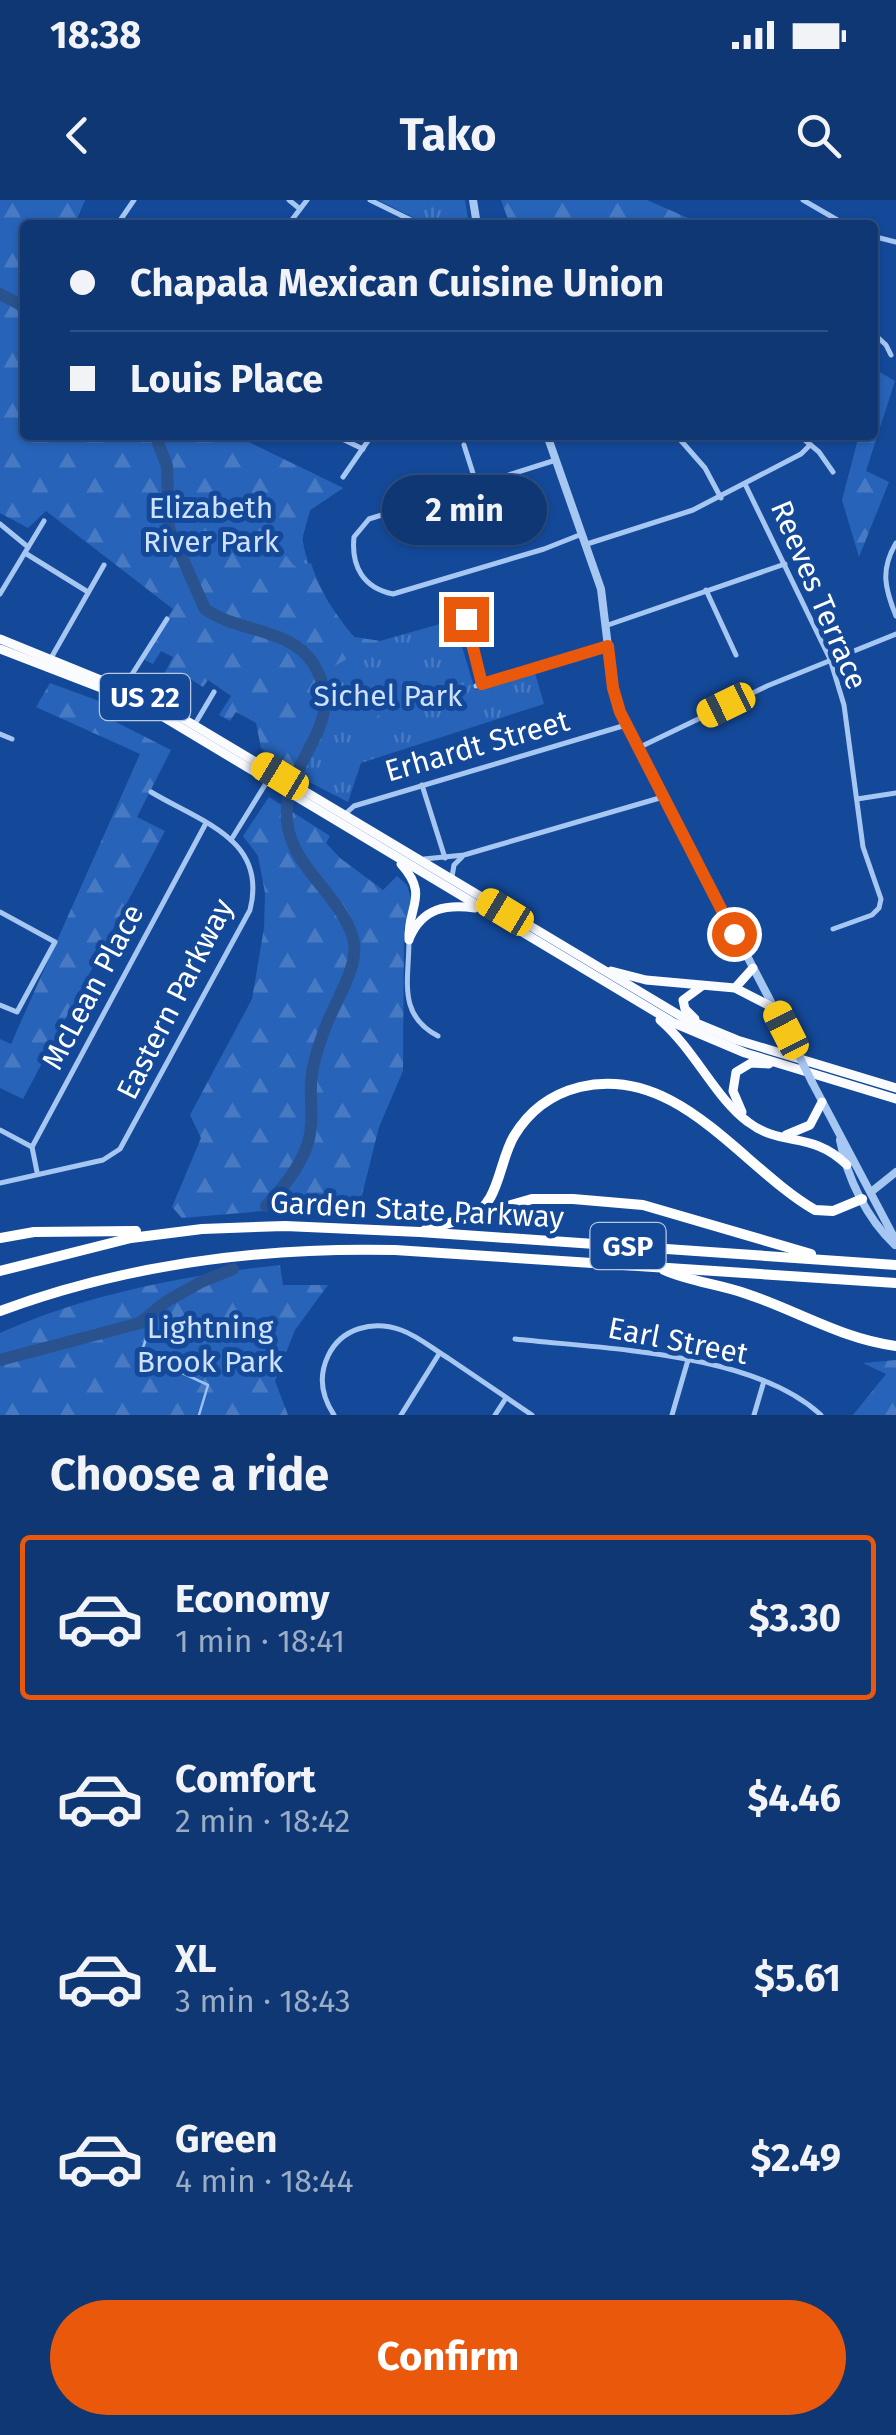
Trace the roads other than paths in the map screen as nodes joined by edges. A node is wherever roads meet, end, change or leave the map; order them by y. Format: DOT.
graph roads {
  1 [pos="289,200"];
  2 [pos="307,200"];
  3 [pos="370,200"];
  4 [pos="803,200"];
  5 [pos="300,210"];
  6 [pos="292,220"];
  7 [pos="412,220"];
  8 [pos="837,220"];
  9 [pos="878,338"];
  10 [pos="891,355"];
  11 [pos="344,440"];
  12 [pos="369,440"];
  13 [pos="552,440"];
  14 [pos="680,440"];
  15 [pos="804,440"];
  16 [pos="810,445"];
  17 [pos="464,446"];
  18 [pos="363,449"];
  19 [pos="556,460"];
  20 [pos="833,472"];
  21 [pos="344,477"];
  22 [pos="746,484"];
  23 [pos="477,486"];
  24 [pos="721,498"];
  25 [pos="44,522"];
  26 [pos="0,524"];
  27 [pos="583,534"];
  28 [pos="587,544"];
  29 [pos="896,544"];
  30 [pos="27,550"];
  31 [pos="784,564"];
  32 [pos="104,565"];
  33 [pos="706,590"];
  34 [pos="88,592"];
  35 [pos="0,594"];
  36 [pos="896,616"];
  37 [pos="168,619"];
  38 [pos="466,619"];
  39 [pos="608,625"];
  40 [pos="896,634"];
  41 [pos="0,639"];
  42 [pos="608,646"];
  43 [pos="0,648"];
  44 [pos="736,655"];
  45 [pos="51,658"];
  46 [pos="830,659"];
  47 [pos="124,687"];
  48 [pos="214,692"];
  49 [pos="194,725"];
  50 [pos="626,725"];
  51 [pos="0,734"];
  52 [pos="12,738"];
  53 [pos="638,748"];
  54 [pos="268,780"];
  55 [pos="279,781"];
  56 [pos="422,785"];
  57 [pos="151,792"];
  58 [pos="896,793"];
  59 [pos="662,797"];
  60 [pos="307,798"];
  61 [pos="856,799"];
  62 [pos="344,815"];
  63 [pos="206,825"];
  64 [pos="231,840"];
  65 [pos="408,854"];
  66 [pos="393,855"];
  67 [pos="464,855"];
  68 [pos="445,858"];
  69 [pos="454,882"];
  70 [pos="482,909"];
  71 [pos="0,912"];
  72 [pos="834,929"];
  73 [pos="409,940"];
  74 [pos="590,963"];
  75 [pos="752,968"];
  76 [pos="702,986"];
  77 [pos="735,988"];
  78 [pos="0,1004"];
  79 [pos="643,1006"];
  80 [pos="774,1008"];
  81 [pos="705,1028"];
  82 [pos="438,1036"];
  83 [pos="796,1068"];
  84 [pos="896,1088"];
  85 [pos="896,1098"];
  86 [pos="822,1102"];
  87 [pos="753,1126"];
  88 [pos="0,1130"];
  89 [pos="776,1135"];
  90 [pos="840,1135"];
  91 [pos="32,1147"];
  92 [pos="847,1165"];
  93 [pos="37,1172"];
  94 [pos="896,1172"];
  95 [pos="0,1183"];
  96 [pos="866,1196"];
  97 [pos="467,1218"];
  98 [pos="177,1231"];
  99 [pos="420,1232"];
  100 [pos="0,1238"];
  101 [pos="896,1244"];
  102 [pos="836,1260"];
  103 [pos="0,1262"];
  104 [pos="21,1264"];
  105 [pos="896,1265"];
  106 [pos="658,1267"];
  107 [pos="0,1270"];
  108 [pos="896,1283"];
  109 [pos="0,1311"];
  110 [pos="516,1339"];
  111 [pos="896,1346"];
  112 [pos="440,1353"];
  113 [pos="688,1360"];
  114 [pos="764,1380"];
  115 [pos="506,1398"];
  116 [pos="334,1415"];
  117 [pos="401,1415"];
  118 [pos="495,1415"];
  119 [pos="532,1415"];
  120 [pos="672,1415"];
  121 [pos="754,1415"];
  122 [pos="822,1415"];
  1 -- 5 [label="street"];
  2 -- 5 [label="street"];
  3 -- 7 [label="street"];
  4 -- 8 [label="street"];
  5 -- 6 [label="street"];
  9 -- 10 [label="street"];
  11 -- 18 [label="street"];
  12 -- 18 [label="street"];
  13 -- 19 [label="street"];
  14 -- 24 [label="street"];
  15 -- 16 [label="street"];
  16 -- 20 [label="street"];
  16 -- 22 [label="street"];
  17 -- 23 [label="street"];
  18 -- 21 [label="street"];
  19 -- 23 [label="street"];
  19 -- 27 [label="street"];
  22 -- 24 [label="street"];
  22 -- 31 [label="street, Reeves Terrace"];
  23 -- 27 [label="street"];
  24 -- 28 [label="street"];
  25 -- 30 [label="street"];
  26 -- 30 [label="street"];
  27 -- 28 [label="street"];
  28 -- 39 [label="street"];
  29 -- 36 [label="street"];
  30 -- 34 [label="street"];
  30 -- 35 [label="street"];
  31 -- 33 [label="street"];
  31 -- 46 [label="street, Reeves Terrace"];
  32 -- 34 [label="street"];
  33 -- 39 [label="street"];
  33 -- 44 [label="street"];
  34 -- 45 [label="street"];
  37 -- 47 [label="street"];
  38 -- 42 [label="street"];
  39 -- 42 [label="street"];
  40 -- 46 [label="street"];
  41 -- 45 [label="highway, US 22"];
  42 -- 50 [label="street"];
  43 -- 54 [label="highway, US 22"];
  45 -- 47 [label="highway, US 22"];
  46 -- 53 [label="street"];
  46 -- 61 [label="street, Reeves Terrace"];
  47 -- 49 [label="highway, US 22"];
  48 -- 49 [label="street"];
  49 -- 55 [label="highway, US 22"];
  50 -- 53 [label="street"];
  50 -- 56 [label="street, Erhardt Street"];
  51 -- 52 [label="street"];
  53 -- 59 [label="street"];
  54 -- 55 [label="highway, US 22"];
  54 -- 64 [label="street"];
  55 -- 60 [label="highway, US 22"];
  56 -- 62 [label="street, Erhardt Street"];
  56 -- 68 [label="street"];
  57 -- 63 [label="street"];
  58 -- 61 [label="street"];
  59 -- 67 [label="street"];
  59 -- 75 [label="street"];
  60 -- 62 [label="highway, US 22"];
  60 -- 66 [label="highway, US 22"];
  61 -- 72 [label="street, Reeves Terrace"];
  62 -- 65 [label="highway, US 22"];
  63 -- 64 [label="street"];
  63 -- 91 [label="street, McLean Place"];
  64 -- 93 [label="street, Eastern Parkway"];
  65 -- 68 [label="street"];
  65 -- 69 [label="highway, US 22"];
  66 -- 70 [label="highway, US 22"];
  66 -- 73 [label="highway"];
  67 -- 68 [label="street"];
  67 -- 69 [label="street"];
  69 -- 74 [label="highway, US 22"];
  70 -- 73 [label="highway"];
  70 -- 79 [label="highway, US 22"];
  71 -- 78 [label="street"];
  73 -- 82 [label="street"];
  74 -- 76 [label="highway"];
  74 -- 81 [label="highway, US 22"];
  75 -- 77 [label="highway"];
  75 -- 80 [label="street"];
  76 -- 77 [label="highway"];
  76 -- 81 [label="highway"];
  77 -- 80 [label="highway"];
  79 -- 83 [label="highway, US 22"];
  79 -- 87 [label="highway"];
  80 -- 86 [label="street, bridge"];
  81 -- 84 [label="highway, US 22"];
  83 -- 85 [label="highway, US 22"];
  83 -- 87 [label="highway"];
  86 -- 89 [label="highway"];
  86 -- 90 [label="street"];
  87 -- 89 [label="highway"];
  88 -- 91 [label="street"];
  89 -- 92 [label="highway"];
  90 -- 92 [label="street"];
  90 -- 96 [label="street"];
  91 -- 93 [label="street"];
  92 -- 96 [label="street"];
  93 -- 95 [label="street, Eastern Parkway"];
  94 -- 96 [label="street"];
  96 -- 97 [label="highway"];
  96 -- 101 [label="street"];
  96 -- 101 [label="street"];
  97 -- 99 [label="highway"];
  97 -- 102 [label="highway"];
  98 -- 99 [label="highway, Garden State Parkway / GSP"];
  98 -- 100 [label="highway"];
  98 -- 104 [label="highway, Garden State Parkway / GSP"];
  99 -- 102 [label="highway, Garden State Parkway / GSP"];
  102 -- 105 [label="highway, Garden State Parkway / GSP"];
  103 -- 104 [label="highway"];
  104 -- 107 [label="highway, Garden State Parkway / GSP"];
  106 -- 108 [label="highway, Garden State Parkway / GSP"];
  106 -- 109 [label="highway, Garden State Parkway / GSP"];
  106 -- 111 [label="highway"];
  110 -- 113 [label="street, Earl Street"];
  112 -- 115 [label="street"];
  112 -- 116 [label="street"];
  112 -- 117 [label="street"];
  113 -- 114 [label="street, Earl Street"];
  113 -- 120 [label="street"];
  114 -- 121 [label="street"];
  114 -- 122 [label="street, Earl Street"];
  115 -- 118 [label="street"];
  115 -- 119 [label="street"];
}
